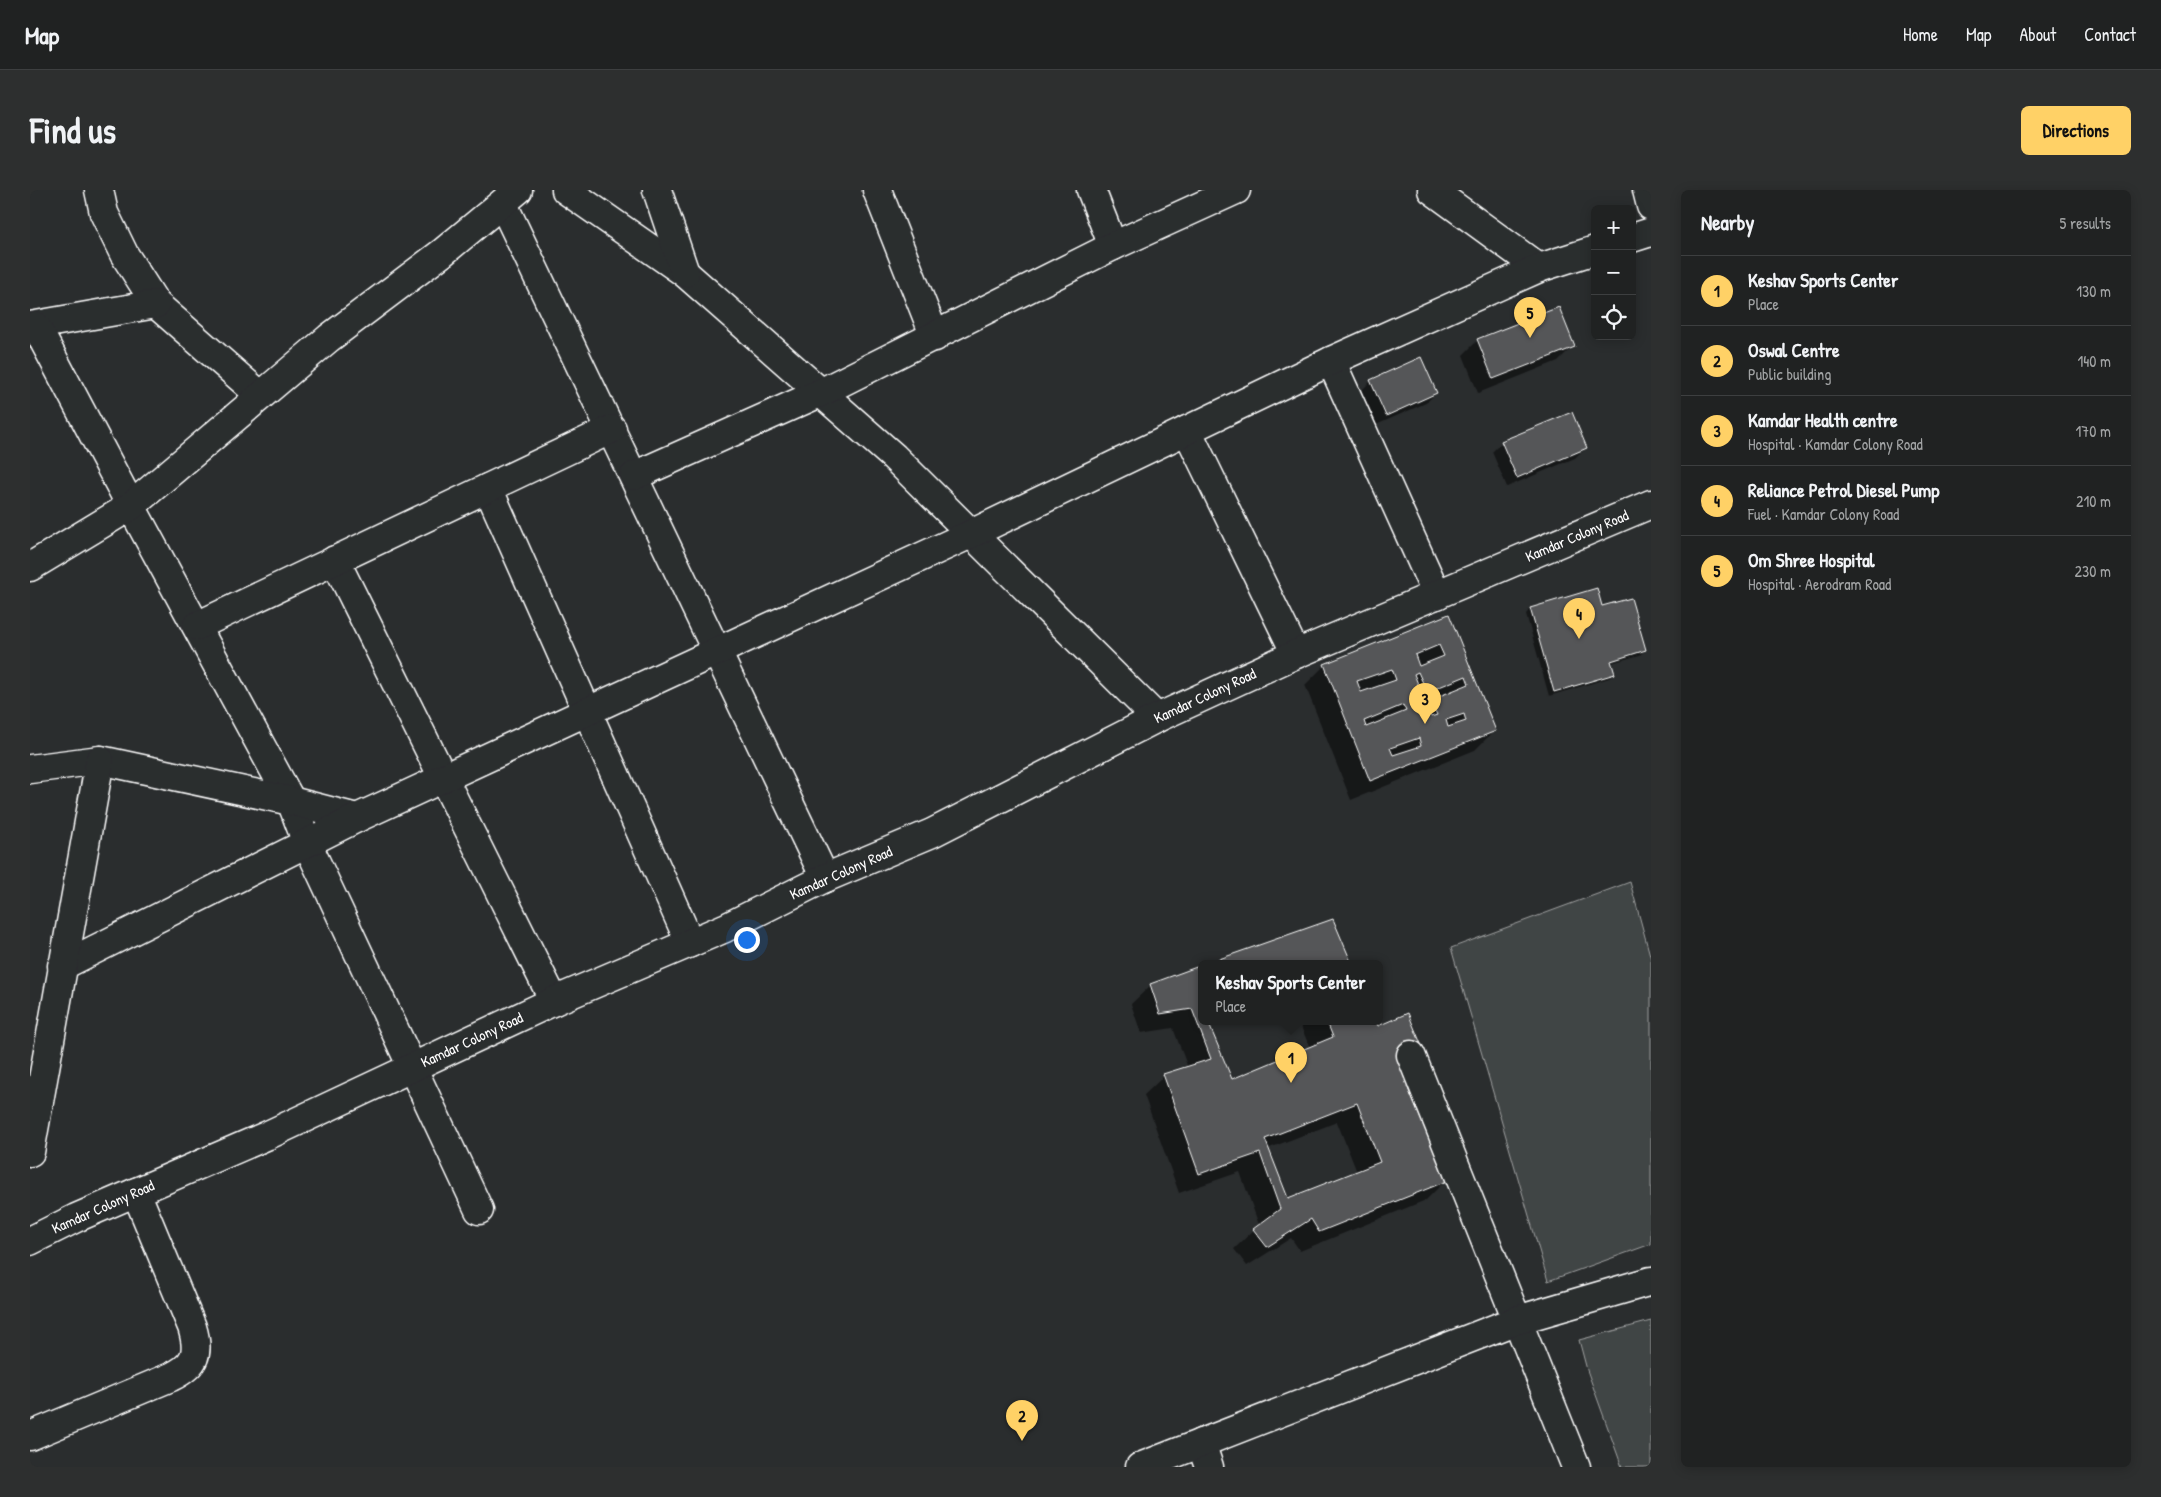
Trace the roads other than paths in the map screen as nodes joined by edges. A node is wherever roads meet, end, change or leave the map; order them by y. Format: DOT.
graph roads {
  1 [pos="99,190"];
  2 [pos="566,190"];
  3 [pos="657,190"];
  4 [pos="877,190"];
  5 [pos="1091,190"];
  6 [pos="1236,190"];
  7 [pos="1432,190"];
  8 [pos="1648,190"];
  9 [pos="510,197"];
  10 [pos="1651,206"];
  11 [pos="1651,232"];
  12 [pos="1636,237"];
  13 [pos="1113,246"];
  14 [pos="1591,251"];
  15 [pos="1539,268"];
  16 [pos="685,273"];
  17 [pos="156,304"];
  18 [pos="33,326"];
  19 [pos="935,337"];
  20 [pos="1331,360"];
  21 [pos="822,392"];
  22 [pos="260,395"];
  23 [pos="612,429"];
  24 [pos="1188,430"];
  25 [pos="634,476"];
  26 [pos="488,488"];
  27 [pos="1651,504"];
  28 [pos="131,506"];
  29 [pos="973,533"];
  30 [pos="335,560"];
  31 [pos="30,567"];
  32 [pos="1437,595"];
  33 [pos="197,626"];
  34 [pos="717,650"];
  35 [pos="1296,654"];
  36 [pos="587,711"];
  37 [pos="1157,718"];
  38 [pos="100,760"];
  39 [pos="30,769"];
  40 [pos="444,778"];
  41 [pos="292,801"];
  42 [pos="357,818"];
  43 [pos="307,843"];
  44 [pos="825,878"];
  45 [pos="690,943"];
  46 [pos="62,966"];
  47 [pos="554,1001"];
  48 [pos="1411,1055"];
  49 [pos="414,1067"];
  50 [pos="30,1152"];
  51 [pos="136,1192"];
  52 [pos="479,1210"];
  53 [pos="30,1241"];
  54 [pos="1651,1280"];
  55 [pos="1517,1320"];
  56 [pos="30,1436"];
  57 [pos="1205,1455"];
  58 [pos="1140,1467"];
  59 [pos="1576,1467"];
  1 -- 17 [label="street"];
  2 -- 16 [label="street"];
  3 -- 16 [label="street"];
  4 -- 19 [label="street"];
  5 -- 13 [label="street"];
  6 -- 13 [label="street"];
  7 -- 15 [label="street"];
  8 -- 10 [label="street"];
  9 -- 22 [label="street"];
  9 -- 23 [label="street"];
  11 -- 12 [label="street"];
  13 -- 19 [label="street"];
  14 -- 15 [label="street"];
  15 -- 20 [label="street"];
  16 -- 21 [label="street"];
  17 -- 18 [label="street"];
  17 -- 22 [label="street"];
  18 -- 28 [label="street"];
  19 -- 21 [label="street"];
  20 -- 24 [label="street"];
  20 -- 32 [label="street"];
  21 -- 25 [label="street"];
  21 -- 29 [label="street"];
  22 -- 28 [label="street"];
  23 -- 25 [label="street"];
  23 -- 26 [label="street"];
  24 -- 29 [label="street"];
  24 -- 35 [label="street"];
  25 -- 34 [label="street"];
  26 -- 30 [label="street"];
  26 -- 36 [label="street"];
  27 -- 32 [label="street, Kamdar Colony Road"];
  28 -- 31 [label="street"];
  28 -- 33 [label="street"];
  29 -- 34 [label="street"];
  29 -- 37 [label="street"];
  30 -- 33 [label="street"];
  30 -- 40 [label="street"];
  32 -- 35 [label="street, Kamdar Colony Road"];
  33 -- 41 [label="street"];
  34 -- 36 [label="street"];
  34 -- 44 [label="street"];
  35 -- 37 [label="street, Kamdar Colony Road"];
  36 -- 40 [label="street"];
  36 -- 45 [label="street"];
  37 -- 44 [label="street, Kamdar Colony Road"];
  38 -- 39 [label="street"];
  38 -- 41 [label="street"];
  38 -- 46 [label="street"];
  40 -- 42 [label="street"];
  40 -- 47 [label="street"];
  41 -- 42 [label="street"];
  41 -- 43 [label="street"];
  42 -- 43 [label="street"];
  43 -- 46 [label="street"];
  43 -- 49 [label="street"];
  44 -- 45 [label="street, Kamdar Colony Road"];
  45 -- 47 [label="street, Kamdar Colony Road"];
  46 -- 50 [label="street"];
  47 -- 49 [label="street, Kamdar Colony Road"];
  48 -- 55 [label="street"];
  49 -- 51 [label="street, Kamdar Colony Road"];
  49 -- 52 [label="street"];
  51 -- 53 [label="street, Kamdar Colony Road"];
  51 -- 56 [label="street"];
  54 -- 55 [label="street"];
  55 -- 57 [label="street"];
  55 -- 59 [label="street"];
  57 -- 58 [label="street"];
}
